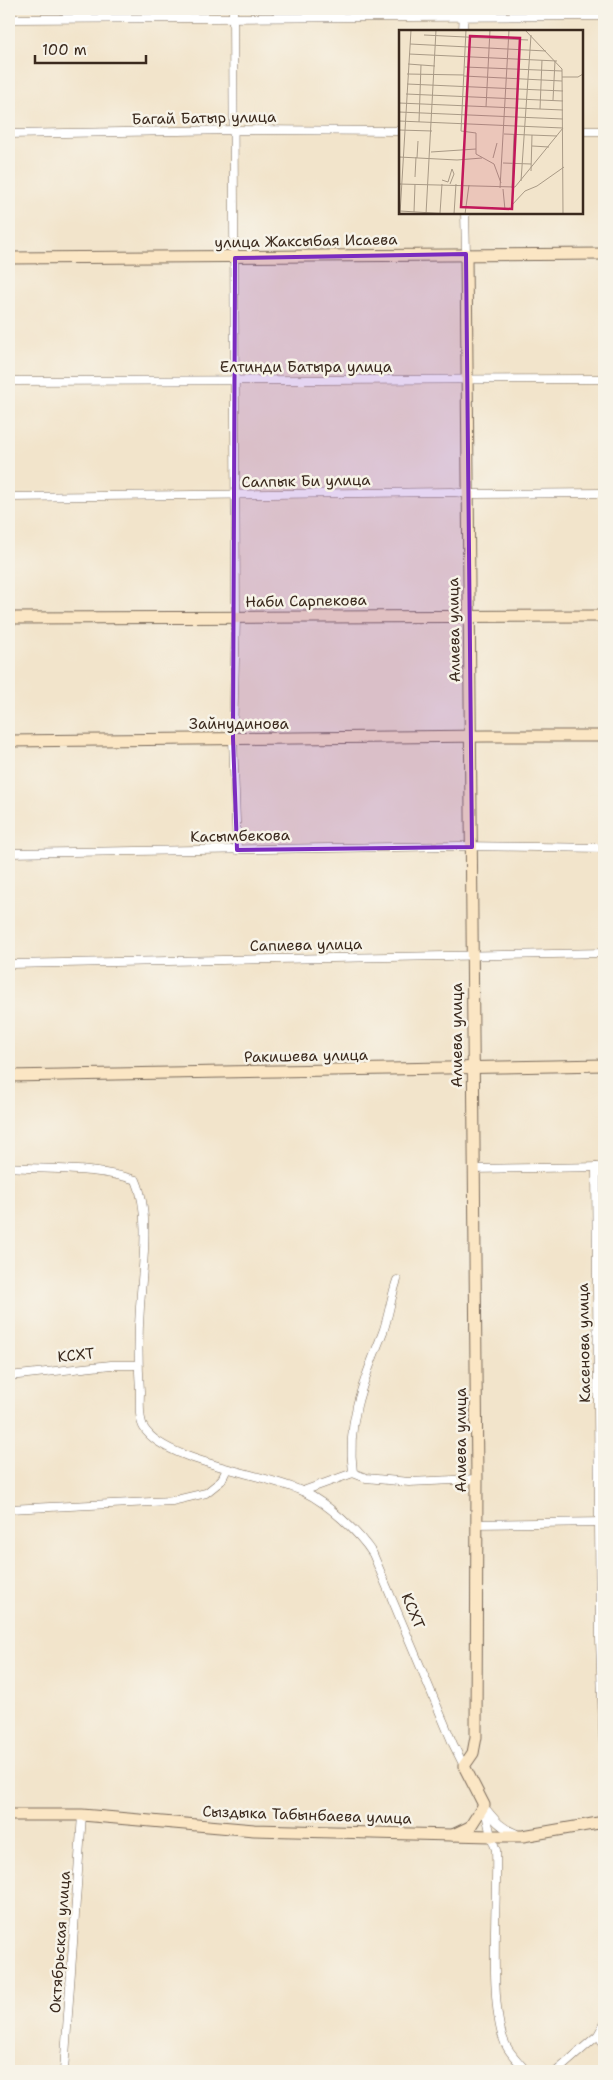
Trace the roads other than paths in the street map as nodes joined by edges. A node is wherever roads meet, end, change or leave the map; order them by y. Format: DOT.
graph roads {
  1 [pos="232,9"];
  2 [pos="464,13"];
  3 [pos="604,16"];
  4 [pos="9,19"];
  5 [pos="232,19"];
  6 [pos="464,30"];
  7 [pos="234,130"];
  8 [pos="583,131"];
  9 [pos="604,131"];
  10 [pos="399,132"];
  11 [pos="9,134"];
  12 [pos="465,214"];
  13 [pos="466,254"];
  14 [pos="604,254"];
  15 [pos="9,258"];
  16 [pos="235,258"];
  17 [pos="604,379"];
  18 [pos="234,380"];
  19 [pos="9,381"];
  20 [pos="466,381"];
  21 [pos="468,493"];
  22 [pos="604,493"];
  23 [pos="234,495"];
  24 [pos="9,497"];
  25 [pos="468,615"];
  26 [pos="604,616"];
  27 [pos="236,617"];
  28 [pos="9,618"];
  29 [pos="470,736"];
  30 [pos="604,736"];
  31 [pos="233,738"];
  32 [pos="9,741"];
  33 [pos="472,847"];
  34 [pos="604,848"];
  35 [pos="237,850"];
  36 [pos="9,853"];
  37 [pos="604,953"];
  38 [pos="473,955"];
  39 [pos="9,964"];
  40 [pos="604,1065"];
  41 [pos="472,1068"];
  42 [pos="9,1076"];
  43 [pos="9,1167"];
  44 [pos="600,1167"];
  45 [pos="474,1169"];
  46 [pos="397,1280"];
  47 [pos="138,1365"];
  48 [pos="9,1376"];
  49 [pos="227,1469"];
  50 [pos="352,1473"];
  51 [pos="477,1479"];
  52 [pos="303,1491"];
  53 [pos="9,1509"];
  54 [pos="602,1522"];
  55 [pos="476,1524"];
  56 [pos="604,1760"];
  57 [pos="464,1766"];
  58 [pos="484,1805"];
  59 [pos="9,1815"];
  60 [pos="82,1815"];
  61 [pos="604,1822"];
  62 [pos="453,1835"];
  63 [pos="490,1836"];
  64 [pos="523,1836"];
  65 [pos="604,2024"];
  66 [pos="602,2040"];
  67 [pos="64,2071"];
  68 [pos="526,2071"];
  69 [pos="558,2071"];
  1 -- 5 [label="street"];
  2 -- 3 [label="street"];
  2 -- 5 [label="street"];
  2 -- 6 [label="street"];
  4 -- 5 [label="street"];
  5 -- 7 [label="street"];
  7 -- 10 [label="street, Багай Батыр улица"];
  7 -- 11 [label="street, Багай Батыр улица"];
  7 -- 16 [label="street"];
  8 -- 9 [label="street"];
  12 -- 13 [label="street, Алиева улица"];
  13 -- 14 [label="street, улица Жаксыбая Исаева"];
  13 -- 16 [label="street, улица Жаксыбая Исаева"];
  13 -- 20 [label="street, Алиева улица"];
  15 -- 16 [label="street, улица Жаксыбая Исаева"];
  16 -- 18 [label="street"];
  17 -- 20 [label="street, Елтинди Батыра улица"];
  18 -- 19 [label="street, Елтинди Батыра улица"];
  18 -- 20 [label="street, Елтинди Батыра улица"];
  18 -- 23 [label="street"];
  20 -- 21 [label="street, Алиева улица"];
  21 -- 22 [label="street, Салпык Би улица"];
  21 -- 23 [label="street, Салпык Би улица"];
  21 -- 25 [label="street, Алиева улица"];
  23 -- 24 [label="street, Салпык Би улица"];
  23 -- 27 [label="street"];
  25 -- 26 [label="street, Наби Сарпекова"];
  25 -- 27 [label="street, Наби Сарпекова"];
  25 -- 29 [label="street, Алиева улица"];
  27 -- 28 [label="street, Наби Сарпекова"];
  27 -- 31 [label="street"];
  29 -- 30 [label="street, Зайнудинова"];
  29 -- 31 [label="street, Зайнудинова"];
  29 -- 33 [label="street, Алиева улица"];
  31 -- 32 [label="street, Зайнудинова"];
  31 -- 35 [label="street"];
  33 -- 34 [label="street, Касымбекова"];
  33 -- 35 [label="street, Касымбекова"];
  33 -- 38 [label="street, Алиева улица"];
  35 -- 36 [label="street, Касымбекова"];
  37 -- 38 [label="street, Сапиева улица"];
  38 -- 39 [label="street, Сапиева улица"];
  38 -- 41 [label="street, Алиева улица"];
  40 -- 41 [label="street, Ракишева улица"];
  41 -- 42 [label="street, Ракишева улица"];
  41 -- 45 [label="street, Алиева улица"];
  43 -- 47 [label="street"];
  44 -- 45 [label="street"];
  44 -- 54 [label="street, Касенова улица"];
  45 -- 51 [label="street, Алиева улица"];
  46 -- 50 [label="street"];
  47 -- 48 [label="street, КСХТ"];
  47 -- 49 [label="street, КСХТ"];
  49 -- 52 [label="street, КСХТ"];
  49 -- 53 [label="street"];
  50 -- 51 [label="street"];
  50 -- 52 [label="street"];
  51 -- 55 [label="street, Алиева улица"];
  52 -- 57 [label="street, КСХТ"];
  54 -- 55 [label="street"];
  54 -- 56 [label="street, Касенова улица"];
  55 -- 57 [label="street, Алиева улица"];
  57 -- 58 [label="street"];
  58 -- 62 [label="street"];
  58 -- 63 [label="street"];
  58 -- 64 [label="street"];
  59 -- 60 [label="street, Сыздыка Табынбаева улица"];
  60 -- 62 [label="street, Сыздыка Табынбаева улица"];
  60 -- 67 [label="street, Октябрьская улица"];
  61 -- 64 [label="street, Сыздыка Табынбаева улица"];
  62 -- 63 [label="street, Сыздыка Табынбаева улица"];
  63 -- 64 [label="street, Сыздыка Табынбаева улица"];
  63 -- 68 [label="street"];
  65 -- 66 [label="street"];
  66 -- 69 [label="street"];
}
